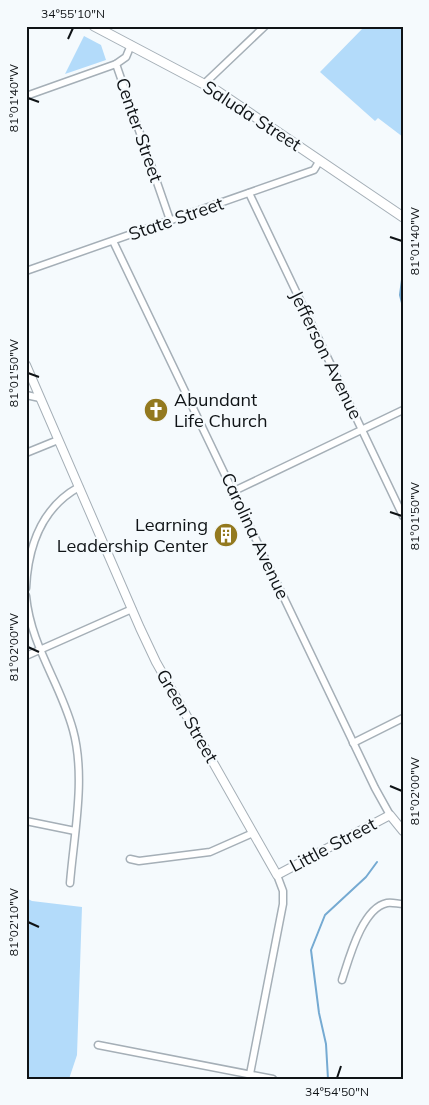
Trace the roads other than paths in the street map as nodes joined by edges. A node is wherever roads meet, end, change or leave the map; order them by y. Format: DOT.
graph roads {
  1 [pos="94,26"];
  2 [pos="265,26"];
  3 [pos="132,45"];
  4 [pos="116,64"];
  5 [pos="204,84"];
  6 [pos="26,96"];
  7 [pos="320,160"];
  8 [pos="249,193"];
  9 [pos="403,217"];
  10 [pos="170,220"];
  11 [pos="112,241"];
  12 [pos="26,271"];
  13 [pos="26,365"];
  14 [pos="26,395"];
  15 [pos="40,398"];
  16 [pos="403,410"];
  17 [pos="362,430"];
  18 [pos="58,440"];
  19 [pos="26,453"];
  20 [pos="79,487"];
  21 [pos="234,491"];
  22 [pos="403,516"];
  23 [pos="26,588"];
  24 [pos="26,596"];
  25 [pos="132,609"];
  26 [pos="39,651"];
  27 [pos="26,656"];
  28 [pos="403,718"];
  29 [pos="353,742"];
  30 [pos="390,814"];
  31 [pos="26,821"];
  32 [pos="402,830"];
  33 [pos="74,831"];
  34 [pos="253,833"];
  35 [pos="130,859"];
  36 [pos="277,875"];
  37 [pos="70,882"];
  38 [pos="403,904"];
  39 [pos="342,980"];
  40 [pos="98,1045"];
  41 [pos="250,1074"];
  42 [pos="273,1079"];
  1 -- 3 [label="main road, Saluda Street"];
  2 -- 5 [label="street"];
  3 -- 4 [label="street, Center Street"];
  3 -- 5 [label="main road, Saluda Street"];
  4 -- 6 [label="street"];
  4 -- 10 [label="street, Center Street"];
  5 -- 7 [label="main road, Saluda Street"];
  7 -- 8 [label="street, State Street"];
  7 -- 9 [label="main road, Saluda Street"];
  8 -- 10 [label="street, State Street"];
  8 -- 17 [label="street, Jefferson Avenue"];
  10 -- 11 [label="street, State Street"];
  11 -- 12 [label="street, State Street"];
  11 -- 21 [label="street, Carolina Avenue"];
  13 -- 15 [label="street, Green Street"];
  14 -- 15 [label="street"];
  15 -- 18 [label="street, Green Street"];
  16 -- 17 [label="street"];
  17 -- 21 [label="street"];
  17 -- 22 [label="street, Jefferson Avenue"];
  18 -- 19 [label="street"];
  18 -- 20 [label="street, Green Street"];
  20 -- 23 [label="street"];
  20 -- 25 [label="street, Green Street"];
  21 -- 29 [label="street, Carolina Avenue"];
  24 -- 26 [label="street"];
  25 -- 26 [label="street"];
  25 -- 34 [label="street, Green Street"];
  26 -- 27 [label="street"];
  26 -- 33 [label="street"];
  28 -- 29 [label="street"];
  29 -- 30 [label="street, Carolina Avenue"];
  30 -- 32 [label="street, Carolina Avenue"];
  30 -- 36 [label="street, Little Street"];
  31 -- 33 [label="street"];
  33 -- 37 [label="street"];
  34 -- 35 [label="street"];
  34 -- 36 [label="street, Green Street"];
  36 -- 41 [label="street, Green Street"];
  38 -- 39 [label="street"];
  40 -- 41 [label="street"];
  41 -- 42 [label="street"];
}
